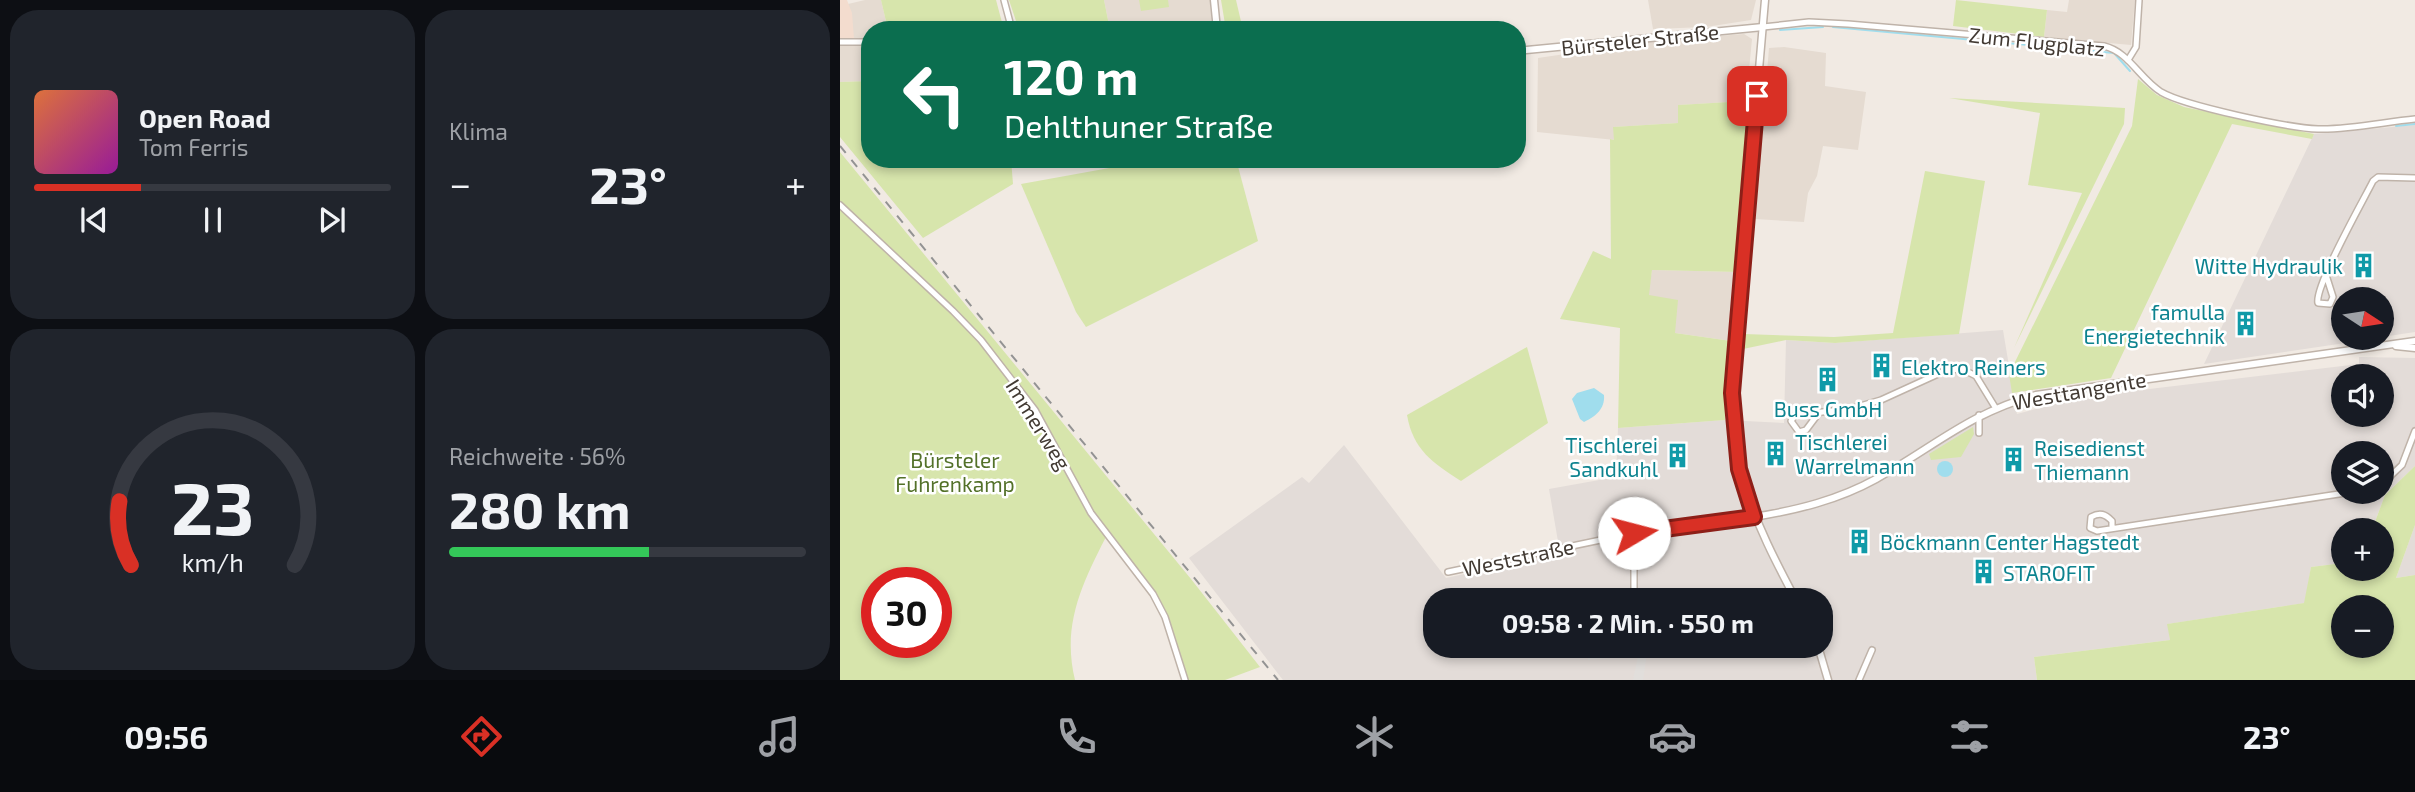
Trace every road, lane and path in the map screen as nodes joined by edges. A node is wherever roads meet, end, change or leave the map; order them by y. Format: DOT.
graph roads {
  1 [pos="1004,0"];
  2 [pos="1214,0"];
  3 [pos="1765,0"];
  4 [pos="2139,0"];
  5 [pos="1010,21"];
  6 [pos="1216,21"];
  7 [pos="1763,27"];
  8 [pos="840,42"];
  9 [pos="861,42"];
  10 [pos="1526,50"];
  11 [pos="2128,60"];
  12 [pos="2415,119"];
  13 [pos="2415,178"];
  14 [pos="840,205"];
  15 [pos="2326,275"];
  16 [pos="2415,341"];
  17 [pos="2394,344"];
  18 [pos="2394,346"];
  19 [pos="2415,348"];
  20 [pos="2351,350"];
  21 [pos="1995,407"];
  22 [pos="1818,414"];
  23 [pos="1979,414"];
  24 [pos="2415,431"];
  25 [pos="1979,433"];
  26 [pos="2412,447"];
  27 [pos="2394,473"];
  28 [pos="2331,495"];
  29 [pos="1754,517"];
  30 [pos="2112,528"];
  31 [pos="1634,533"];
  32 [pos="1448,572"];
  33 [pos="1634,588"];
  34 [pos="1790,588"];
  35 [pos="1872,650"];
  36 [pos="1822,658"];
  37 [pos="1185,680"];
  38 [pos="1828,680"];
  39 [pos="1859,680"];
  1 -- 5 [label="street"];
  2 -- 6 [label="street"];
  3 -- 7 [label="street"];
  4 -- 11 [label="street"];
  7 -- 10 [label="street, Bürsteler Straße"];
  7 -- 11 [label="street, Zum Flugplatz"];
  7 -- 29 [label="street"];
  8 -- 9 [label="street"];
  11 -- 12 [label="street, Zum Flugplatz"];
  13 -- 15 [label="street"];
  14 -- 37 [label="street, Immerweg"];
  15 -- 15 [label="street"];
  16 -- 17 [label="street, Westtangente"];
  18 -- 19 [label="street, Westtangente"];
  20 -- 21 [label="street, Westtangente"];
  21 -- 22 [label="street"];
  21 -- 23 [label="street, Westtangente"];
  22 -- 22 [label="street"];
  23 -- 25 [label="street"];
  23 -- 29 [label="street, Westtangente"];
  24 -- 26 [label="street"];
  26 -- 27 [label="street"];
  28 -- 30 [label="street"];
  29 -- 31 [label="street, Weststraße"];
  29 -- 34 [label="street"];
  30 -- 30 [label="street"];
  31 -- 32 [label="street, Weststraße"];
  31 -- 33 [label="street"];
  35 -- 39 [label="street"];
  36 -- 38 [label="street"];
}
